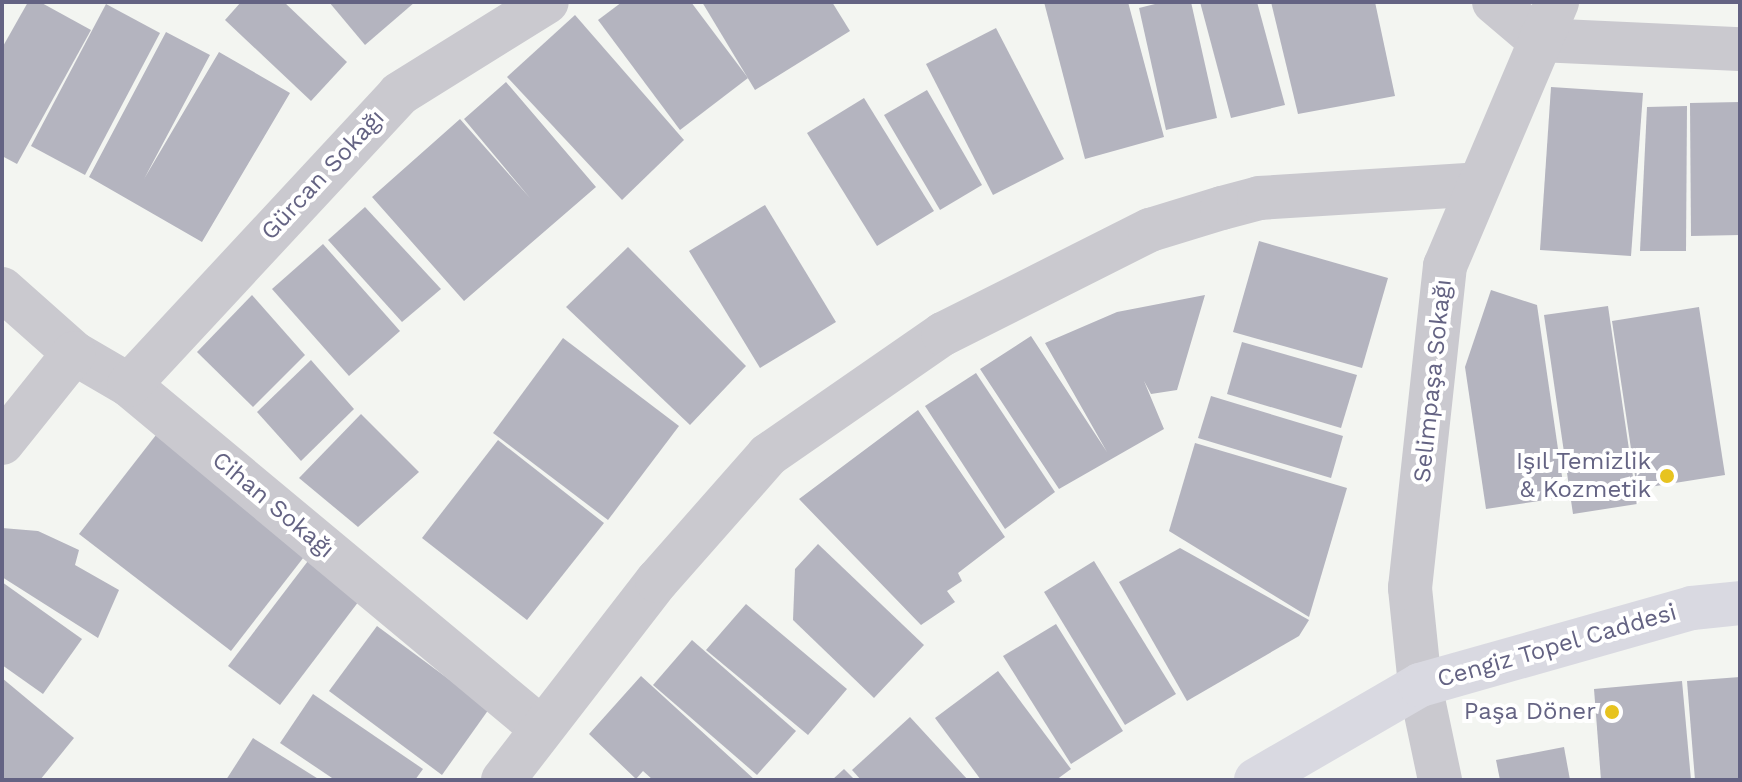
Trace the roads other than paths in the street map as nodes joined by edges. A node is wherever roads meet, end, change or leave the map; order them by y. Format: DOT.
graph roads {
  1 [pos="547,2"];
  2 [pos="1494,2"];
  3 [pos="1548,21"];
  4 [pos="1740,49"];
  5 [pos="1479,184"];
  6 [pos="2,289"];
  7 [pos="74,353"];
  8 [pos="129,385"];
  9 [pos="2,443"];
  10 [pos="1740,603"];
  11 [pos="1420,685"];
  12 [pos="541,728"];
  13 [pos="503,780"];
  14 [pos="1256,780"];
  15 [pos="1440,780"];
  1 -- 8 [label="street, Gürcan Sokağı"];
  2 -- 3 [label="street"];
  3 -- 4 [label="street"];
  3 -- 5 [label="street, Selimpaşa Sokağı"];
  5 -- 11 [label="street, Selimpaşa Sokağı"];
  5 -- 12 [label="street"];
  6 -- 7 [label="street, Cihan Sokağı"];
  7 -- 8 [label="street, Cihan Sokağı"];
  7 -- 9 [label="street"];
  8 -- 12 [label="street, Cihan Sokağı"];
  10 -- 11 [label="main road, Cengiz Topel Caddesi"];
  11 -- 14 [label="main road, Cengiz Topel Caddesi"];
  11 -- 15 [label="street, Selimpaşa Sokağı"];
  12 -- 13 [label="street"];
}
